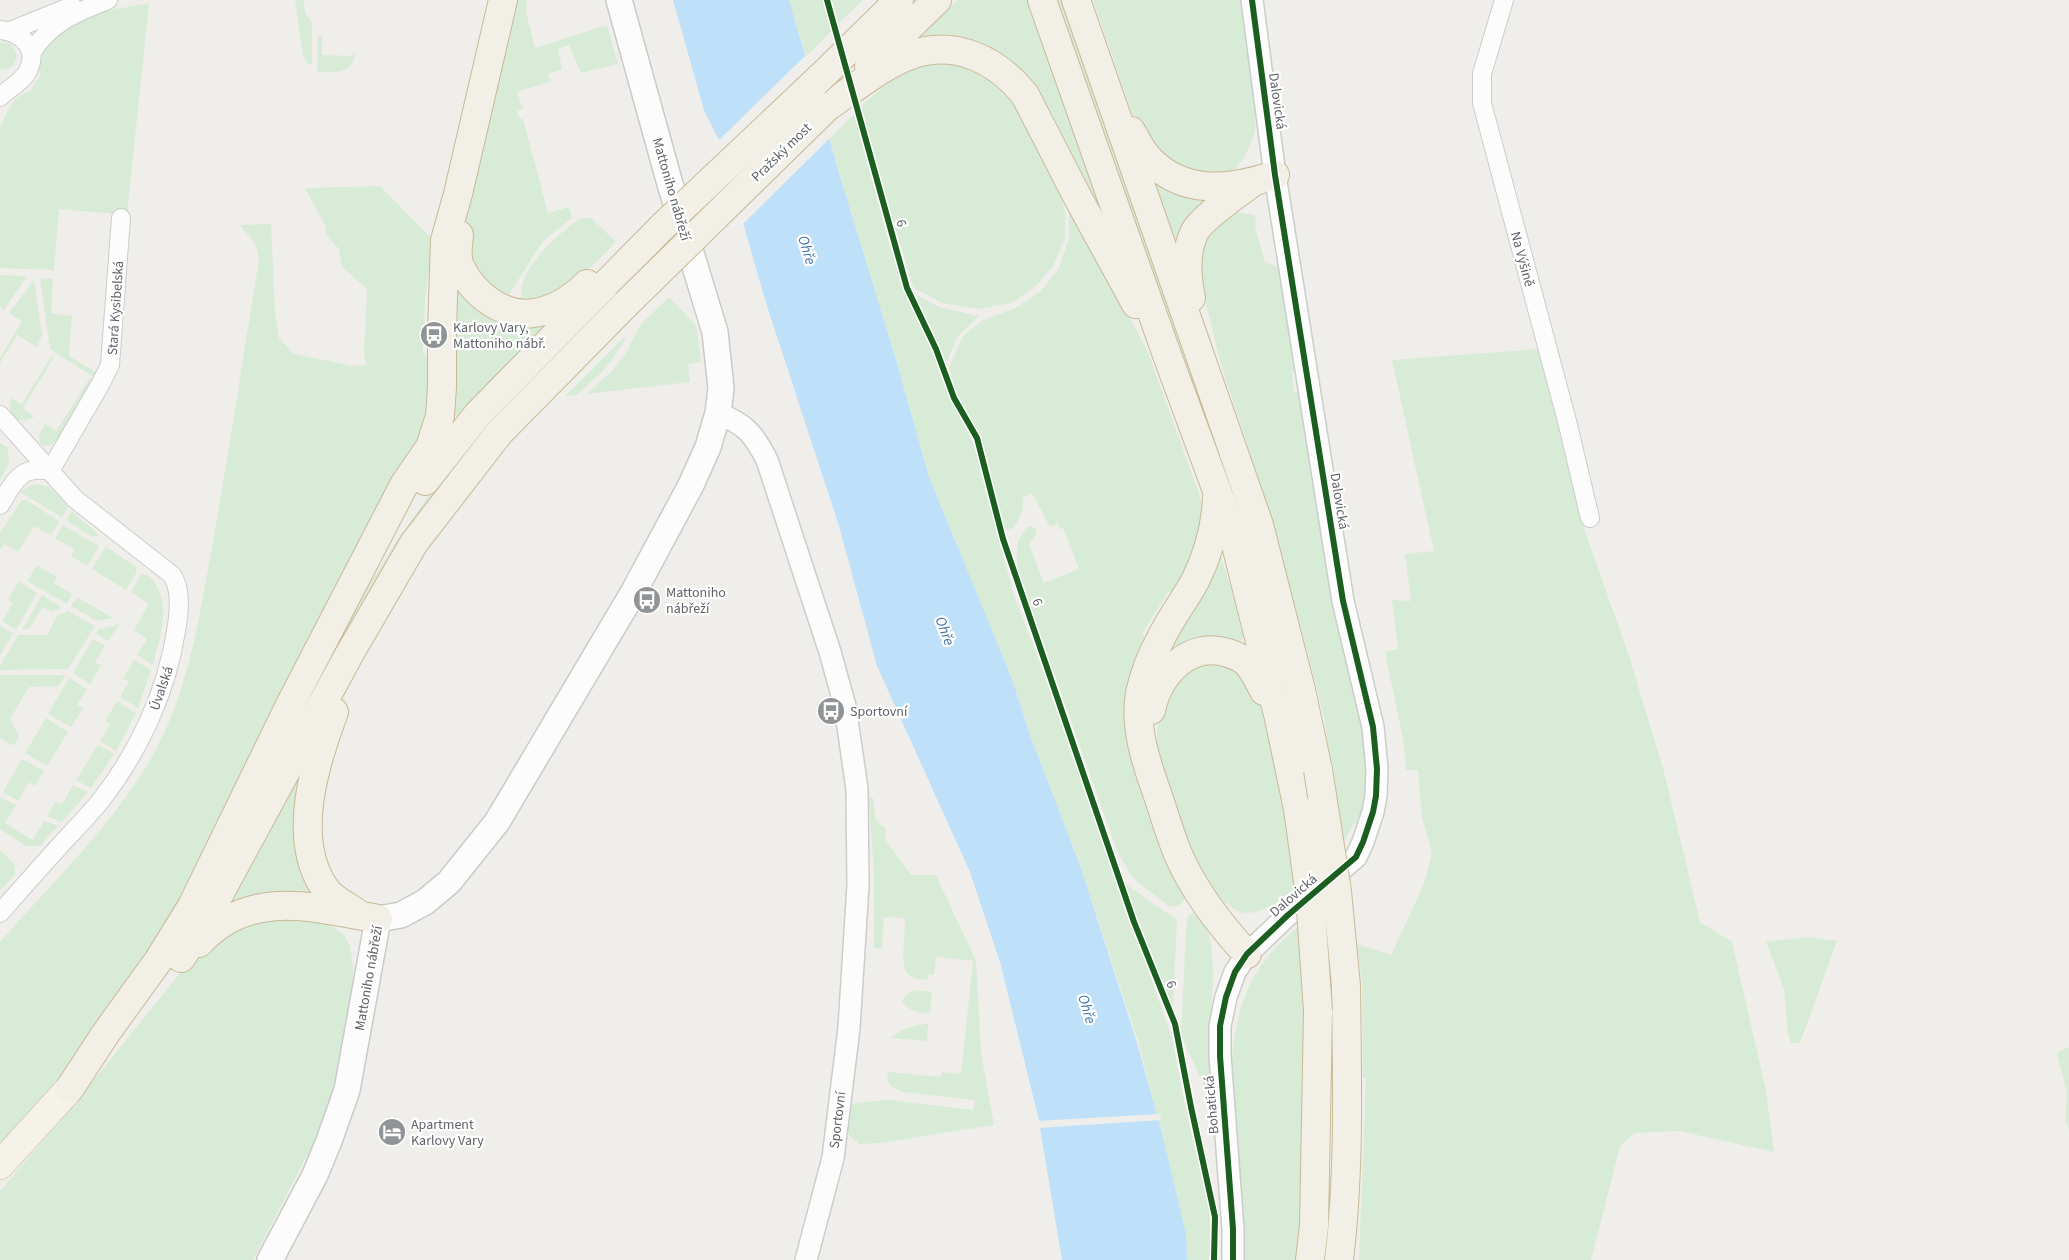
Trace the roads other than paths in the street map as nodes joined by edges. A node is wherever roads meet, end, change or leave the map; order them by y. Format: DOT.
graph roads {
  1 [pos="98,0"];
  2 [pos="108,0"];
  3 [pos="502,0"];
  4 [pos="619,0"];
  5 [pos="880,0"];
  6 [pos="899,0"];
  7 [pos="937,0"];
  8 [pos="1042,0"];
  9 [pos="1076,0"];
  10 [pos="1252,0"];
  11 [pos="1504,0"];
  12 [pos="5,31"];
  13 [pos="31,53"];
  14 [pos="826,72"];
  15 [pos="1102,77"];
  16 [pos="8,84"];
  17 [pos="0,97"];
  18 [pos="827,107"];
  19 [pos="1264,179"];
  20 [pos="458,194"];
  21 [pos="121,218"];
  22 [pos="605,276"];
  23 [pos="1167,355"];
  24 [pos="1203,363"];
  25 [pos="718,413"];
  26 [pos="0,415"];
  27 [pos="50,471"];
  28 [pos="1217,490"];
  29 [pos="0,505"];
  30 [pos="1590,518"];
  31 [pos="351,589"];
  32 [pos="350,653"];
  33 [pos="1278,714"];
  34 [pos="1149,772"];
  35 [pos="0,912"];
  36 [pos="369,917"];
  37 [pos="1247,954"];
  38 [pos="167,978"];
  39 [pos="70,1088"];
  40 [pos="0,1165"];
  41 [pos="270,1260"];
  42 [pos="806,1260"];
  43 [pos="1233,1260"];
  44 [pos="1310,1260"];
  45 [pos="1340,1260"];
  1 -- 12 [label="street"];
  2 -- 13 [label="street"];
  3 -- 20 [label="highway"];
  4 -- 25 [label="main road, Mattoniho nábřeží"];
  5 -- 14 [label="highway"];
  6 -- 14 [label="highway, Pražský most"];
  7 -- 18 [label="highway, Pražský most"];
  8 -- 23 [label="highway"];
  9 -- 15 [label="highway"];
  10 -- 19 [label="street, Dalovická"];
  11 -- 30 [label="street, Na Výšině"];
  12 -- 13 [label="street"];
  13 -- 16 [label="street"];
  14 -- 22 [label="highway, Pražský most, bridge"];
  15 -- 19 [label="highway"];
  15 -- 24 [label="highway"];
  16 -- 17 [label="street"];
  18 -- 23 [label="highway"];
  18 -- 32 [label="highway, Pražský most, bridge"];
  19 -- 24 [label="highway"];
  19 -- 37 [label="street, Dalovická"];
  20 -- 22 [label="highway"];
  20 -- 31 [label="highway"];
  21 -- 27 [label="street, Stará Kysibelská"];
  22 -- 31 [label="highway"];
  23 -- 28 [label="highway"];
  24 -- 45 [label="highway, bridge"];
  25 -- 36 [label="main road, Mattoniho nábřeží"];
  25 -- 42 [label="street, Sportovní"];
  26 -- 27 [label="street, Úvalská"];
  27 -- 29 [label="street"];
  27 -- 35 [label="street, Úvalská"];
  28 -- 33 [label="highway"];
  28 -- 34 [label="highway"];
  31 -- 39 [label="highway"];
  32 -- 36 [label="highway"];
  32 -- 38 [label="highway"];
  33 -- 34 [label="highway"];
  33 -- 44 [label="highway, bridge"];
  34 -- 37 [label="highway"];
  36 -- 38 [label="highway"];
  36 -- 41 [label="main road, Mattoniho nábřeží"];
  37 -- 43 [label="street, Bohatická"];
  38 -- 39 [label="highway"];
  39 -- 40 [label="main road"];
}
